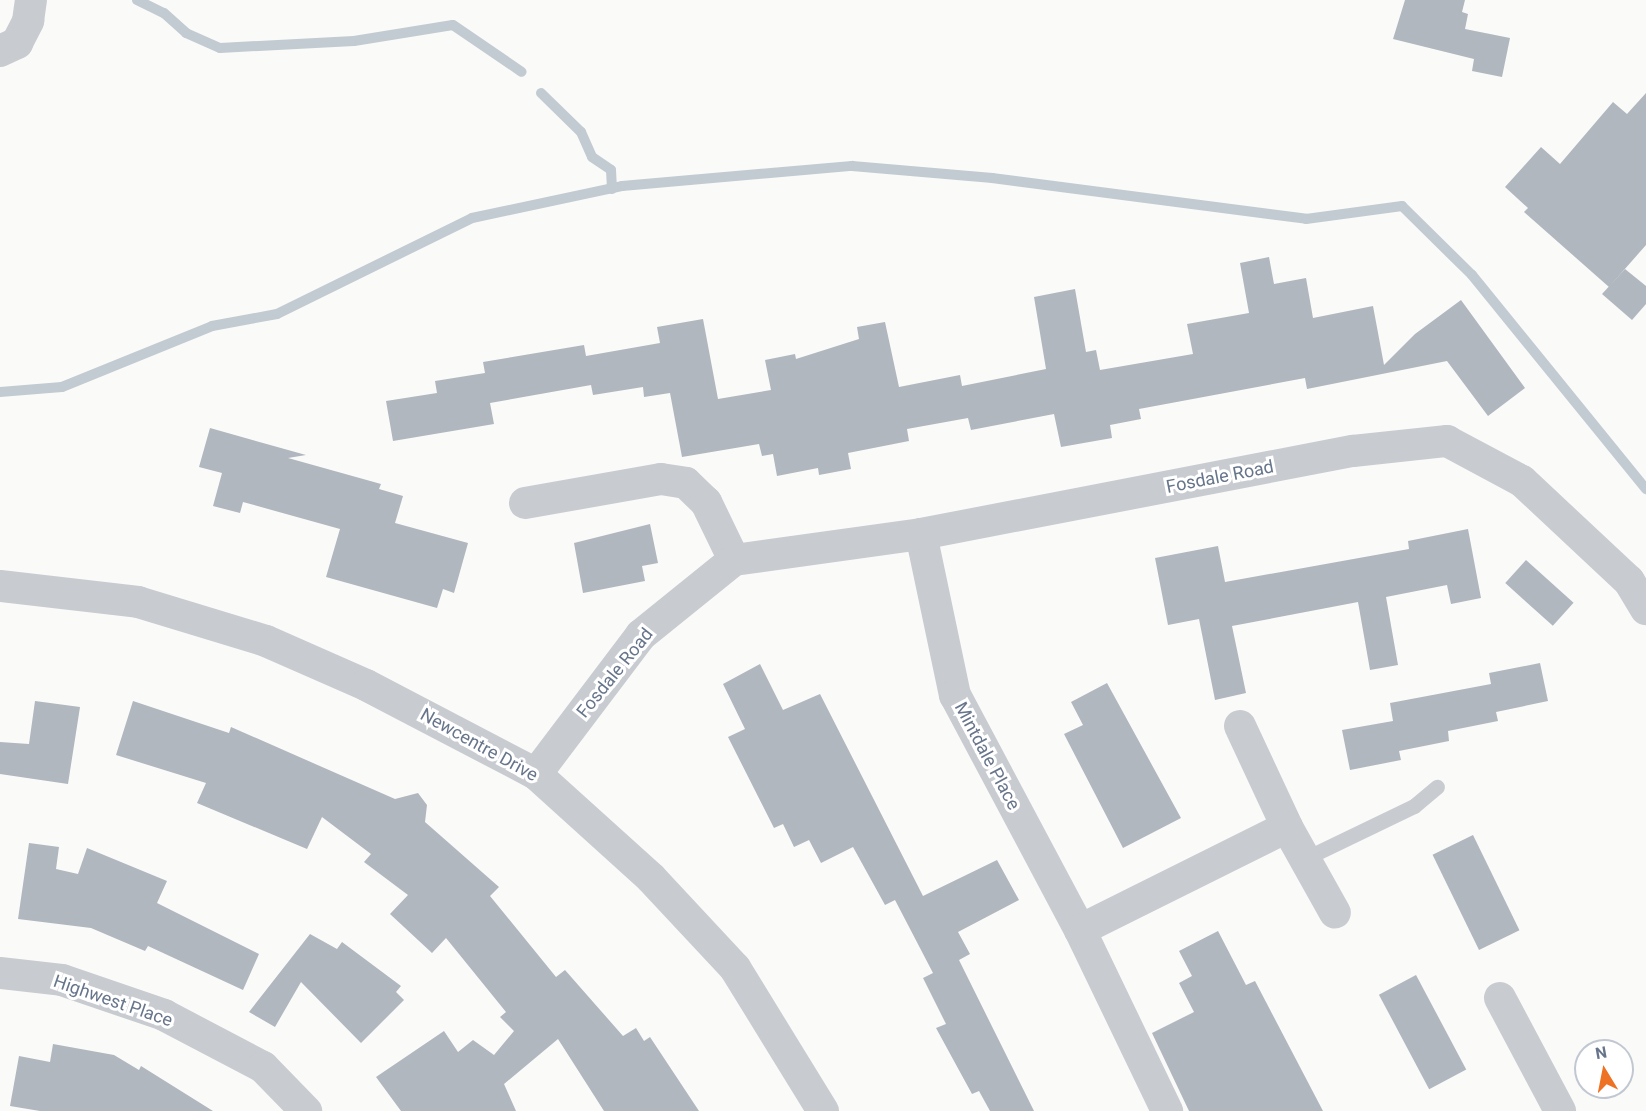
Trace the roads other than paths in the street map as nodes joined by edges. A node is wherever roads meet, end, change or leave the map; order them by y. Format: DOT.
graph roads {
  1 [pos="31,0"];
  2 [pos="0,51"];
  3 [pos="525,503"];
  4 [pos="921,534"];
  5 [pos="734,560"];
  6 [pos="0,586"];
  7 [pos="1646,609"];
  8 [pos="1240,726"];
  9 [pos="536,774"];
  10 [pos="1437,787"];
  11 [pos="1287,827"];
  12 [pos="1304,859"];
  13 [pos="1335,913"];
  14 [pos="1080,930"];
  15 [pos="0,973"];
  16 [pos="1500,998"];
  17 [pos="1557,1110"];
  18 [pos="306,1111"];
  19 [pos="823,1111"];
  20 [pos="1167,1111"];
  1 -- 2 [label="street"];
  3 -- 5 [label="street"];
  4 -- 5 [label="street, Fosdale Road"];
  4 -- 7 [label="street, Fosdale Road"];
  4 -- 14 [label="street, Mintdale Place"];
  5 -- 9 [label="street, Fosdale Road"];
  6 -- 9 [label="street, Newcentre Drive"];
  8 -- 11 [label="street"];
  9 -- 19 [label="street, Newcentre Drive"];
  10 -- 12 [label="lane"];
  11 -- 12 [label="street"];
  11 -- 14 [label="street"];
  12 -- 13 [label="street"];
  14 -- 20 [label="street, Mintdale Place"];
  15 -- 18 [label="street, Highwest Place"];
  16 -- 17 [label="street"];
}
